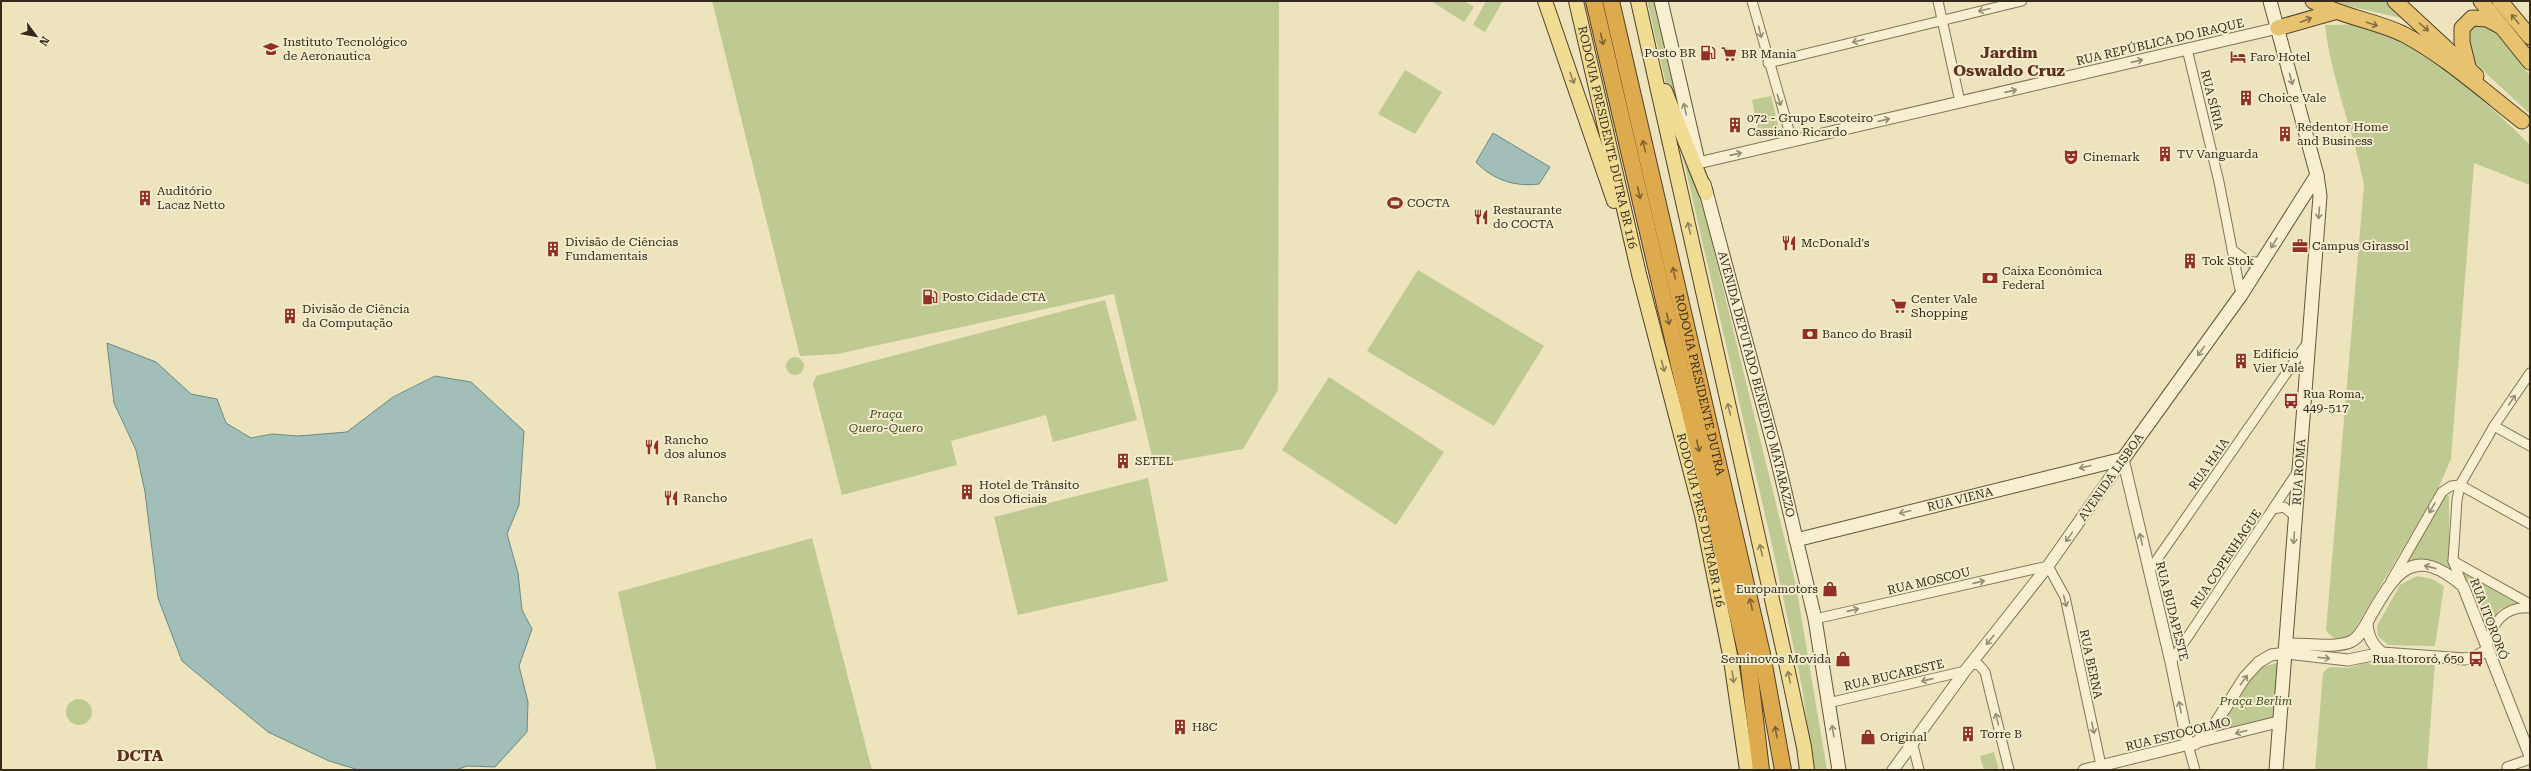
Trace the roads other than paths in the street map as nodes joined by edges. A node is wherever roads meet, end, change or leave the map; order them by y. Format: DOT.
graph roads {
  1 [pos="1546,1"];
  2 [pos="1576,1"];
  3 [pos="1594,1"];
  4 [pos="1611,1"];
  5 [pos="1638,1"];
  6 [pos="1660,1"];
  7 [pos="1752,1"];
  8 [pos="1938,1"];
  9 [pos="2022,1"];
  10 [pos="2270,1"];
  11 [pos="2313,1"];
  12 [pos="2395,1"];
  13 [pos="2481,1"];
  14 [pos="2500,1"];
  15 [pos="2334,12"];
  16 [pos="1942,21"];
  17 [pos="2502,27"];
  18 [pos="2278,28"];
  19 [pos="2530,37"];
  20 [pos="2188,49"];
  21 [pos="1650,53"];
  22 [pos="1768,62"];
  23 [pos="2530,62"];
  24 [pos="2468,67"];
  25 [pos="1960,102"];
  26 [pos="2526,124"];
  27 [pos="1792,141"];
  28 [pos="1698,163"];
  29 [pos="2317,175"];
  30 [pos="1706,193"];
  31 [pos="2232,250"];
  32 [pos="2262,262"];
  33 [pos="1638,274"];
  34 [pos="2241,295"];
  35 [pos="2309,341"];
  36 [pos="2288,371"];
  37 [pos="2306,373"];
  38 [pos="2530,373"];
  39 [pos="2494,426"];
  40 [pos="2530,446"];
  41 [pos="2123,459"];
  42 [pos="2298,471"];
  43 [pos="2460,485"];
  44 [pos="2273,509"];
  45 [pos="2296,517"];
  46 [pos="2530,524"];
  47 [pos="1796,540"];
  48 [pos="2454,561"];
  49 [pos="2048,566"];
  50 [pos="2149,571"];
  51 [pos="2388,585"];
  52 [pos="2463,586"];
  53 [pos="2530,604"];
  54 [pos="2530,608"];
  55 [pos="1814,619"];
  56 [pos="2367,623"];
  57 [pos="2286,648"];
  58 [pos="2487,650"];
  59 [pos="2382,653"];
  60 [pos="2171,662"];
  61 [pos="1968,667"];
  62 [pos="1828,703"];
  63 [pos="2278,722"];
  64 [pos="2191,744"];
  65 [pos="1912,745"];
  66 [pos="2530,756"];
  67 [pos="2530,759"];
  68 [pos="2507,767"];
  69 [pos="2102,768"];
  70 [pos="1747,770"];
  71 [pos="1761,770"];
  72 [pos="1784,770"];
  73 [pos="1807,770"];
  74 [pos="1839,770"];
  75 [pos="1893,770"];
  76 [pos="1919,770"];
  77 [pos="2009,770"];
  78 [pos="2084,770"];
  79 [pos="2195,770"];
  80 [pos="2276,770"];
  1 -- 33 [label="main road, one-way"];
  2 -- 33 [label="main road, RODOVIA PRESIDENTE DUTRA BR 116"];
  3 -- 71 [label="highway, RODOVIA PRESIDENTE DUTRA, one-way"];
  72 -- 4 [label="highway, RODOVIA PRESIDENTE DUTRA, one-way"];
  5 -- 21 [label="main road"];
  28 -- 6 [label="main road, AVENIDA DEPUTADO BENEDITO MATARAZZO, one-way"];
  7 -- 22 [label="street, one-way"];
  8 -- 16 [label="street"];
  9 -- 16 [label="street, one-way"];
  10 -- 18 [label="main road, RUA ROMA"];
  11 -- 15 [label="highway"];
  12 -- 24 [label="highway, one-way"];
  13 -- 17 [label="highway"];
  19 -- 14 [label="highway, one-way"];
  18 -- 15 [label="highway, one-way"];
  15 -- 26 [label="highway, one-way"];
  16 -- 22 [label="street, one-way"];
  16 -- 25 [label="street"];
  17 -- 23 [label="highway"];
  17 -- 24 [label="highway"];
  18 -- 20 [label="street, RUA REPÚBLICA DO IRAQUE"];
  18 -- 29 [label="main road, RUA ROMA, one-way"];
  25 -- 20 [label="street, RUA REPÚBLICA DO IRAQUE, one-way"];
  20 -- 31 [label="street, RUA SÍRIA"];
  21 -- 30 [label="main road"];
  73 -- 21 [label="main road, one-way"];
  22 -- 27 [label="street, one-way"];
  24 -- 26 [label="highway"];
  27 -- 25 [label="street, RUA REPÚBLICA DO IRAQUE, one-way"];
  28 -- 27 [label="street, RUA REPÚBLICA DO IRAQUE, one-way"];
  28 -- 30 [label="main road, AVENIDA DEPUTADO BENEDITO MATARAZZO"];
  29 -- 32 [label="main road, AVENIDA LISBOA, one-way"];
  29 -- 35 [label="main road, RUA ROMA, one-way"];
  30 -- 47 [label="main road, AVENIDA DEPUTADO BENEDITO MATARAZZO"];
  31 -- 32 [label="street"];
  31 -- 34 [label="street, RUA SÍRIA"];
  32 -- 34 [label="main road, AVENIDA LISBOA"];
  33 -- 70 [label="main road, RODOVIA PRES DUTRABR 116, one-way"];
  34 -- 41 [label="main road, AVENIDA LISBOA, one-way"];
  35 -- 36 [label="street, RUA HAIA"];
  35 -- 37 [label="main road, RUA ROMA"];
  36 -- 37 [label="street"];
  36 -- 50 [label="street, RUA HAIA"];
  37 -- 42 [label="main road, RUA ROMA"];
  39 -- 38 [label="street, one-way"];
  39 -- 40 [label="street"];
  39 -- 43 [label="street"];
  41 -- 47 [label="main road, RUA VIENA, one-way"];
  41 -- 49 [label="street, AVENIDA LISBOA, one-way"];
  50 -- 41 [label="street, RUA BUDAPESTE, one-way"];
  42 -- 44 [label="street, RUA COPENHAGUE"];
  42 -- 45 [label="main road, RUA ROMA"];
  43 -- 46 [label="street"];
  43 -- 48 [label="street, RUA ITORORÓ"];
  43 -- 51 [label="street, one-way"];
  44 -- 45 [label="street, RUA COPENHAGUE"];
  44 -- 60 [label="street, RUA COPENHAGUE"];
  45 -- 57 [label="main road, RUA ROMA, one-way"];
  47 -- 55 [label="main road, AVENIDA DEPUTADO BENEDITO MATARAZZO"];
  48 -- 52 [label="street, RUA ITORORÓ"];
  48 -- 53 [label="street"];
  55 -- 49 [label="street, RUA MOSCOU, one-way"];
  49 -- 61 [label="street, AVENIDA LISBOA, one-way"];
  49 -- 69 [label="street, RUA BERNA, one-way"];
  50 -- 60 [label="street, RUA BUDAPESTE"];
  52 -- 51 [label="street, one-way"];
  51 -- 56 [label="street"];
  52 -- 58 [label="street, RUA ITORORÓ"];
  54 -- 58 [label="street"];
  55 -- 62 [label="main road, AVENIDA DEPUTADO BENEDITO MATARAZZO"];
  56 -- 57 [label="street"];
  56 -- 59 [label="street"];
  57 -- 59 [label="street, one-way"];
  57 -- 63 [label="main road, RUA ROMA"];
  64 -- 57 [label="street, one-way"];
  58 -- 59 [label="street"];
  58 -- 66 [label="street, RUA ITORORÓ"];
  64 -- 60 [label="street, RUA BUDAPESTE, one-way"];
  61 -- 62 [label="street, RUA BUCARESTE, one-way"];
  61 -- 65 [label="street, AVENIDA LISBOA"];
  77 -- 61 [label="street, one-way"];
  74 -- 62 [label="main road, AVENIDA DEPUTADO BENEDITO MATARAZZO, one-way"];
  63 -- 64 [label="street, RUA ESTOCOLMO, one-way"];
  63 -- 80 [label="main road, RUA ROMA"];
  64 -- 69 [label="street, RUA ESTOCOLMO"];
  64 -- 79 [label="street, RUA BUDAPESTE"];
  65 -- 75 [label="street, AVENIDA LISBOA"];
  65 -- 76 [label="street"];
  67 -- 68 [label="street"];
  69 -- 78 [label="street, RUA ESTOCOLMO"];
}
